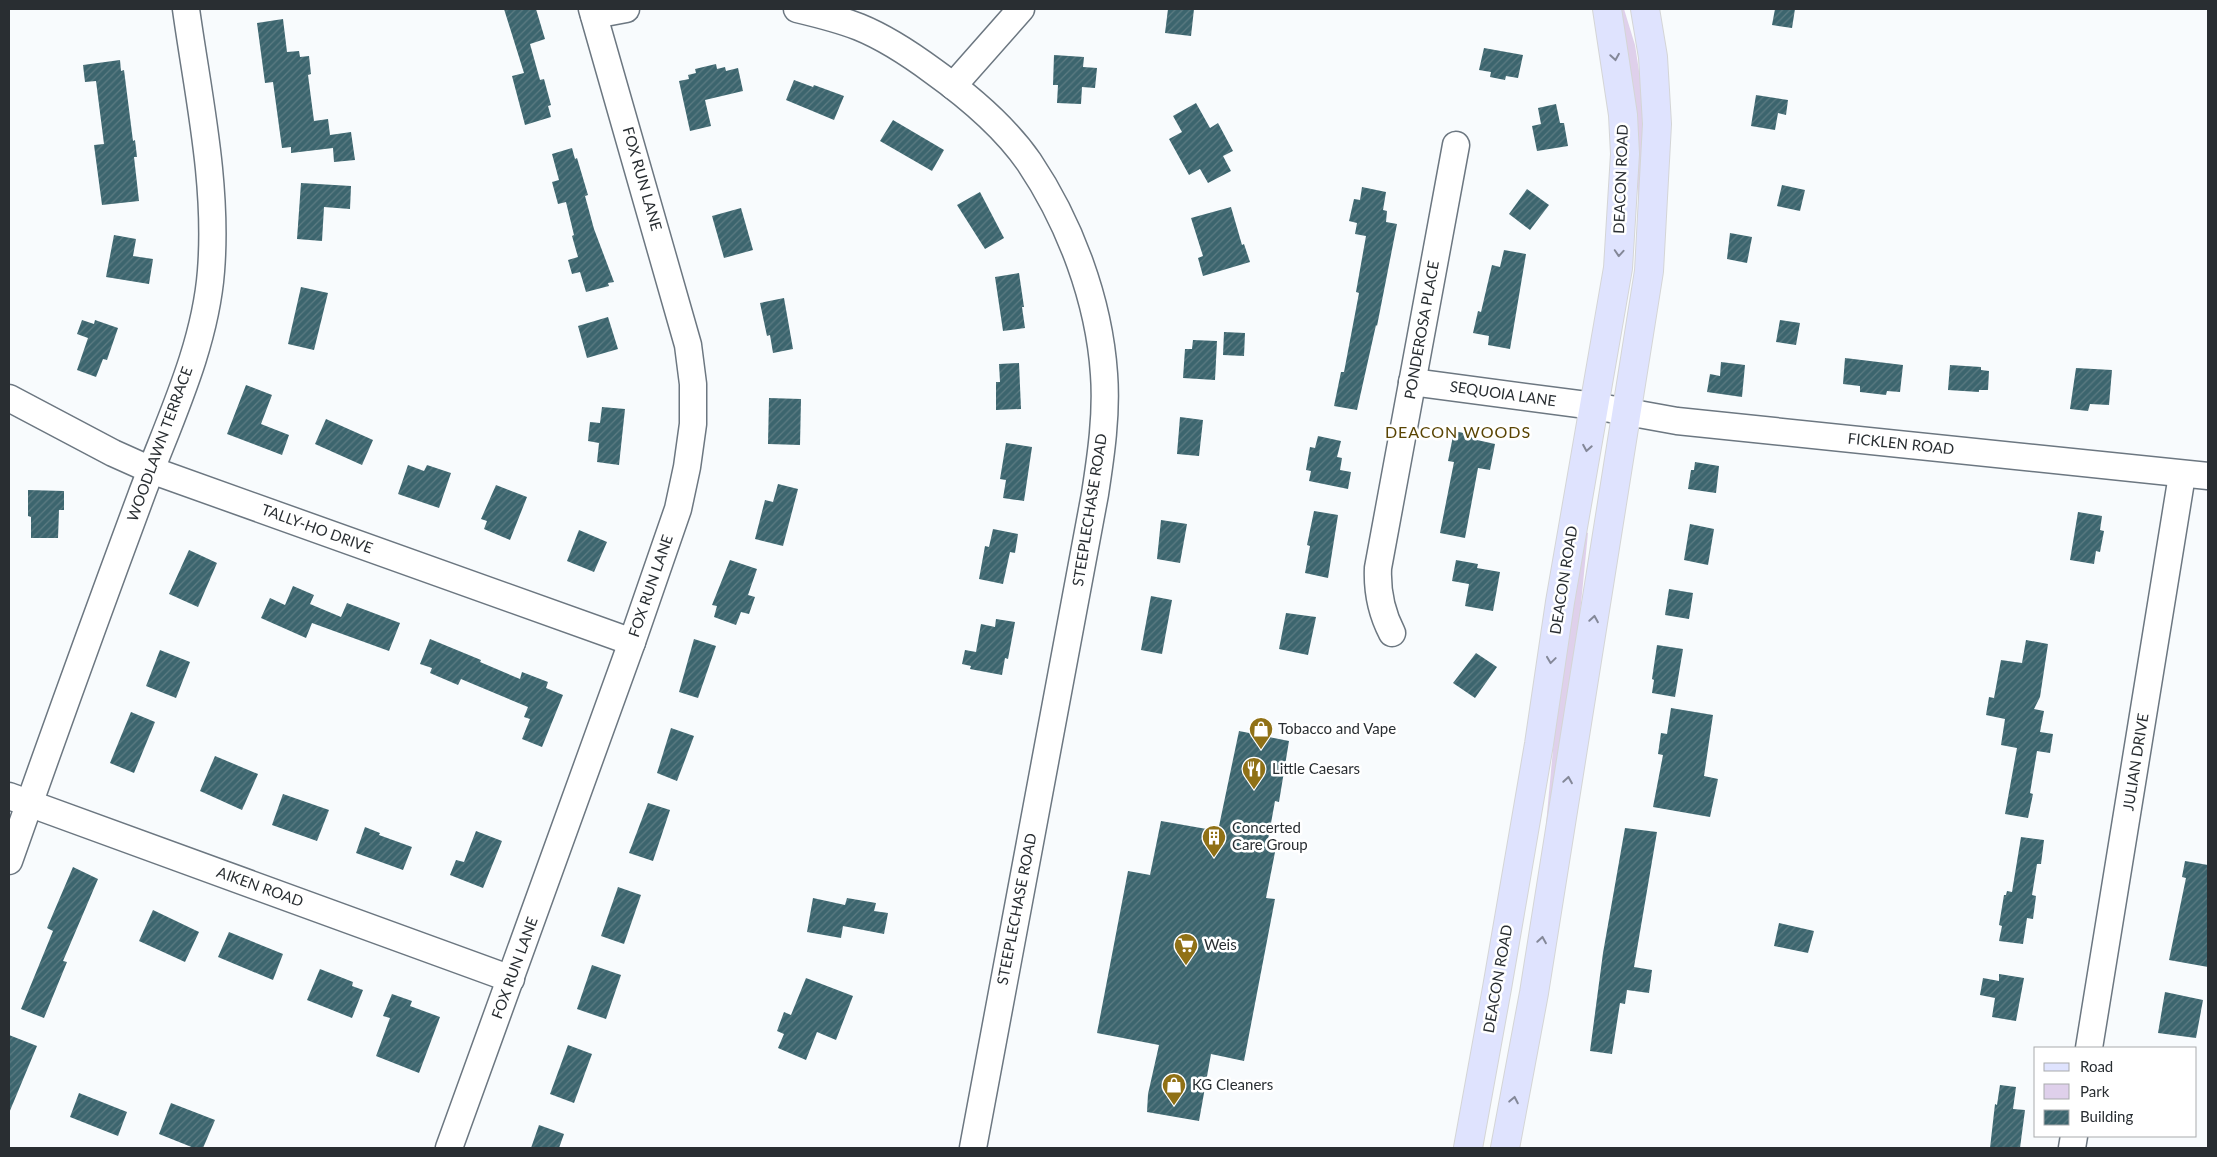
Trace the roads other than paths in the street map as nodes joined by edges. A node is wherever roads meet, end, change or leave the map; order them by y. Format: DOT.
graph roads {
  1 [pos="186,9"];
  2 [pos="626,9"];
  3 [pos="797,9"];
  4 [pos="1021,9"];
  5 [pos="1607,9"];
  6 [pos="1645,9"];
  7 [pos="593,12"];
  8 [pos="954,86"];
  9 [pos="1456,145"];
  10 [pos="1412,382"];
  11 [pos="9,398"];
  12 [pos="1594,406"];
  13 [pos="1625,412"];
  14 [pos="151,470"];
  15 [pos="2182,475"];
  16 [pos="2208,476"];
  17 [pos="1392,633"];
  18 [pos="632,642"];
  19 [pos="19,800"];
  20 [pos="9,861"];
  21 [pos="510,979"];
  22 [pos="2089,1047"];
  23 [pos="449,1148"];
  24 [pos="973,1148"];
  25 [pos="1468,1148"];
  26 [pos="1505,1148"];
  1 -- 14 [label="street, WOODLAWN TERRACE"];
  2 -- 7 [label="street"];
  3 -- 8 [label="street, STEEPLECHASE ROAD"];
  4 -- 8 [label="street"];
  5 -- 12 [label="main road, DEACON ROAD, one-way"];
  6 -- 13 [label="main road"];
  7 -- 18 [label="street, FOX RUN LANE"];
  8 -- 24 [label="street, STEEPLECHASE ROAD"];
  9 -- 10 [label="street, PONDEROSA PLACE"];
  10 -- 12 [label="street, SEQUOIA LANE"];
  10 -- 17 [label="street, PONDEROSA PLACE"];
  11 -- 14 [label="street, TALLY-HO DRIVE"];
  12 -- 13 [label="street, FICKLEN ROAD"];
  12 -- 25 [label="main road, DEACON ROAD, one-way"];
  13 -- 15 [label="street, FICKLEN ROAD"];
  26 -- 13 [label="main road, one-way"];
  14 -- 18 [label="street, TALLY-HO DRIVE"];
  14 -- 19 [label="street, WOODLAWN TERRACE"];
  15 -- 16 [label="street, FICKLEN ROAD"];
  15 -- 22 [label="street, JULIAN DRIVE"];
  18 -- 21 [label="street, FOX RUN LANE"];
  19 -- 20 [label="street, WOODLAWN TERRACE"];
  19 -- 21 [label="street, AIKEN ROAD"];
  21 -- 23 [label="street, FOX RUN LANE"];
}
